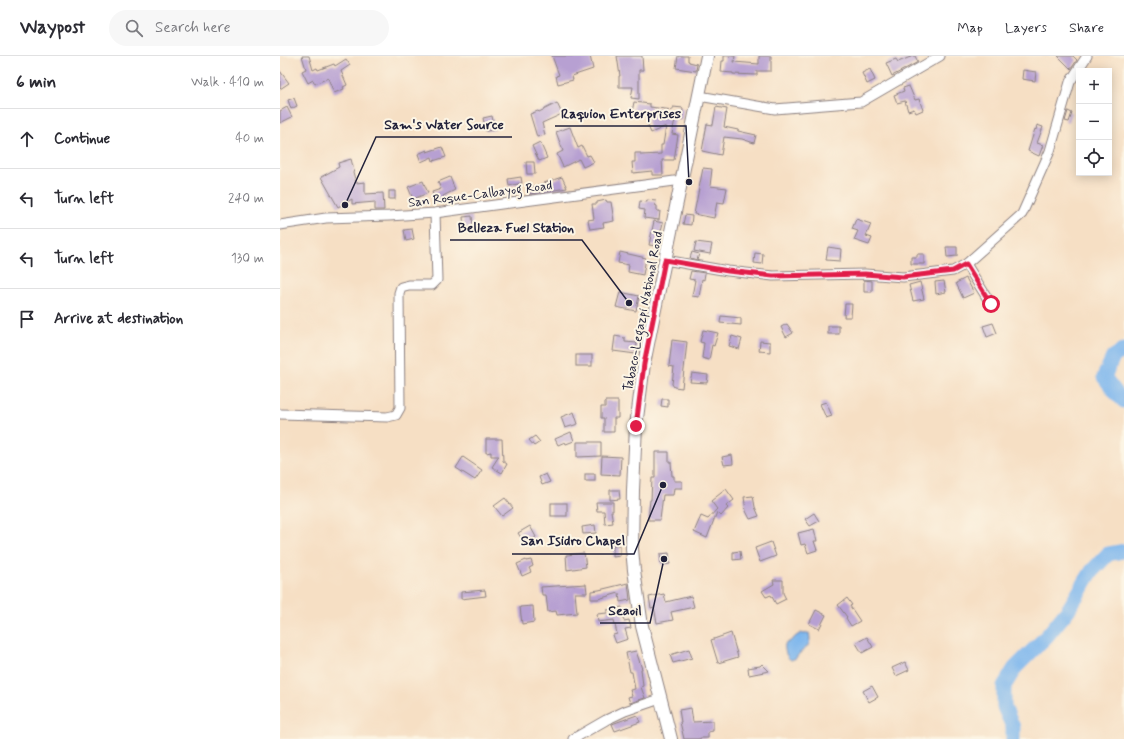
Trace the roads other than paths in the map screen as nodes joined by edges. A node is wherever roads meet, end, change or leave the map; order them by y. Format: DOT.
graph roads {
  1 [pos="707,56"];
  2 [pos="940,56"];
  3 [pos="1087,56"];
  4 [pos="699,96"];
  5 [pos="682,180"];
  6 [pos="435,213"];
  7 [pos="280,225"];
  8 [pos="665,260"];
  9 [pos="966,264"];
  10 [pos="991,304"];
  11 [pos="280,414"];
  12 [pos="660,699"];
  13 [pos="574,739"];
  14 [pos="671,739"];
  1 -- 4 [label="main road, Tabaco-Legazpi National Road"];
  2 -- 4 [label="street"];
  3 -- 9 [label="street"];
  4 -- 5 [label="main road, Tabaco-Legazpi National Road"];
  5 -- 6 [label="street, San Roque-Calbayog Road"];
  5 -- 8 [label="main road, Tabaco-Legazpi National Road"];
  6 -- 7 [label="street, San Roque-Calbayog Road"];
  6 -- 11 [label="street"];
  8 -- 9 [label="street"];
  8 -- 12 [label="main road, Tabaco-Legazpi National Road"];
  9 -- 10 [label="street"];
  12 -- 13 [label="street"];
  12 -- 14 [label="main road, Tabaco-Legazpi National Road"];
}
